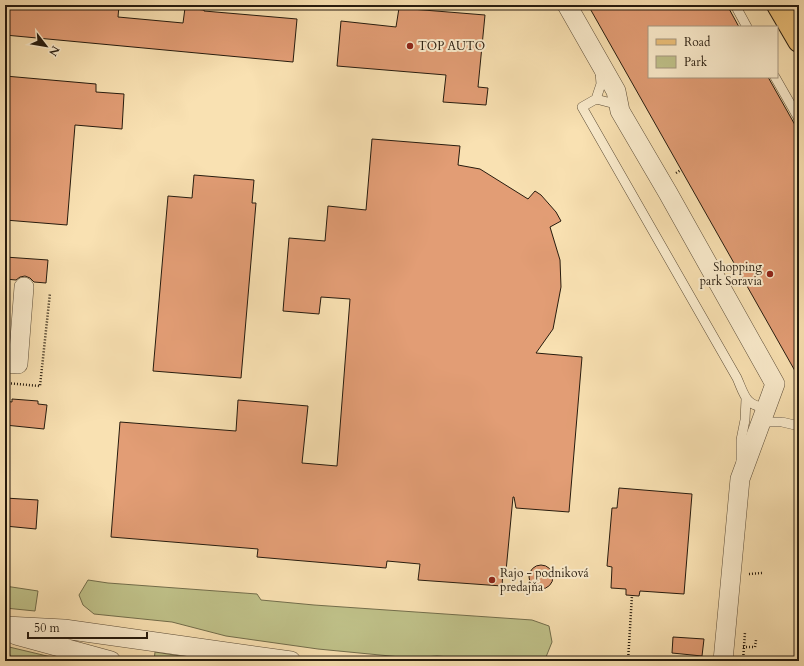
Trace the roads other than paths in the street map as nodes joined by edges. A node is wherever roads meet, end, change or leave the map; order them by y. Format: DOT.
graph roads {
  1 [pos="567,5"];
  2 [pos="735,5"];
  3 [pos="778,5"];
  4 [pos="746,26"];
  5 [pos="799,42"];
  6 [pos="599,59"];
  7 [pos="776,78"];
  8 [pos="596,99"];
  9 [pos="619,105"];
  10 [pos="799,119"];
  11 [pos="24,287"];
  12 [pos="5,363"];
  13 [pos="746,399"];
  14 [pos="764,415"];
  15 [pos="799,426"];
  16 [pos="740,479"];
  17 [pos="5,626"];
  18 [pos="64,630"];
  19 [pos="5,632"];
  20 [pos="70,650"];
  21 [pos="263,660"];
  22 [pos="111,661"];
  23 [pos="291,661"];
  24 [pos="724,661"];
  1 -- 6 [label="street"];
  2 -- 4 [label="lane"];
  3 -- 5 [label="main road"];
  6 -- 8 [label="lane"];
  6 -- 9 [label="street"];
  7 -- 10 [label="lane"];
  8 -- 9 [label="lane"];
  8 -- 13 [label="lane"];
  9 -- 14 [label="street"];
  11 -- 12 [label="street"];
  13 -- 14 [label="lane"];
  13 -- 16 [label="lane"];
  14 -- 15 [label="lane"];
  14 -- 16 [label="street"];
  16 -- 24 [label="street"];
  17 -- 18 [label="street"];
  18 -- 20 [label="lane"];
  18 -- 21 [label="street"];
  19 -- 20 [label="street"];
  20 -- 22 [label="street"];
  21 -- 23 [label="street"];
}
